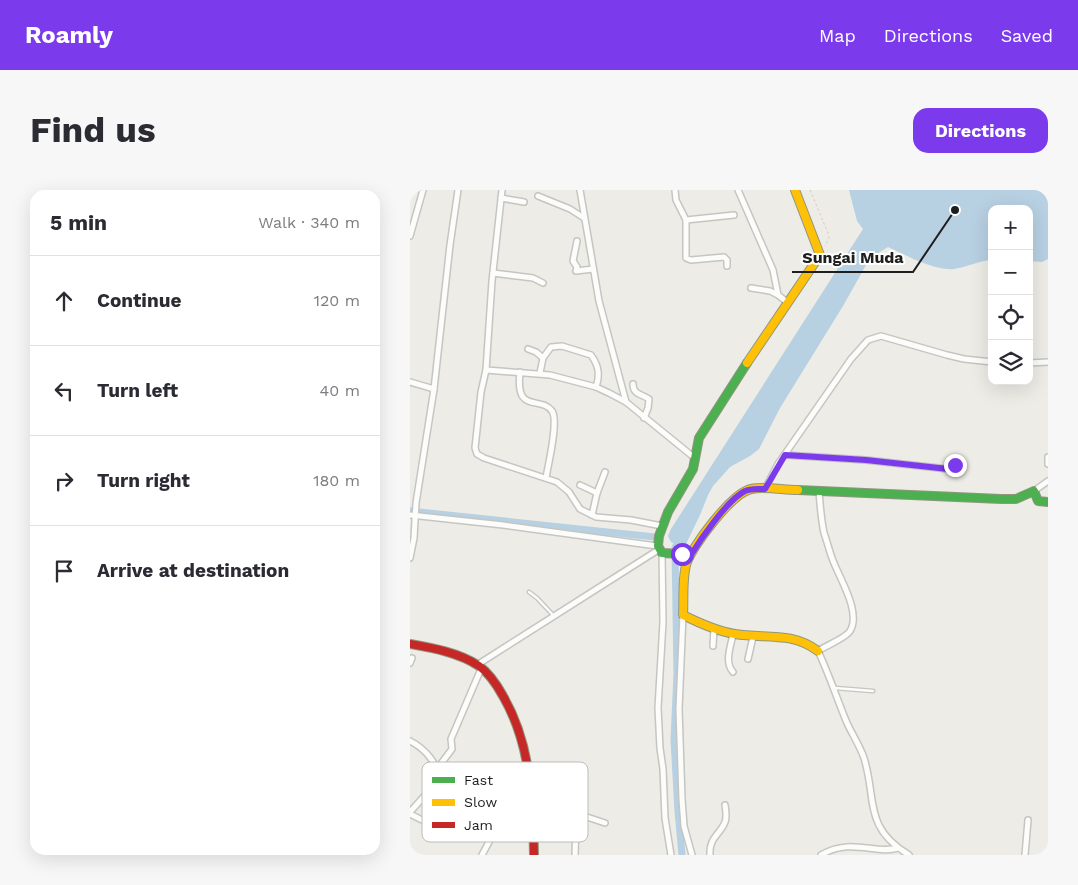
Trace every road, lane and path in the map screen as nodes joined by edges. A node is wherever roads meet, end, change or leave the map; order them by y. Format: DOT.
graph roads {
  1 [pos="423,190"];
  2 [pos="458,190"];
  3 [pos="502,190"];
  4 [pos="580,190"];
  5 [pos="675,190"];
  6 [pos="738,190"];
  7 [pos="795,190"];
  8 [pos="810,190"];
  9 [pos="538,196"];
  10 [pos="501,198"];
  11 [pos="524,202"];
  12 [pos="734,215"];
  13 [pos="584,218"];
  14 [pos="686,220"];
  15 [pos="410,236"];
  16 [pos="577,241"];
  17 [pos="820,255"];
  18 [pos="727,266"];
  19 [pos="593,269"];
  20 [pos="492,273"];
  21 [pos="542,283"];
  22 [pos="751,288"];
  23 [pos="778,295"];
  24 [pos="787,302"];
  25 [pos="528,349"];
  26 [pos="543,358"];
  27 [pos="988,362"];
  28 [pos="1048,362"];
  29 [pos="1033,363"];
  30 [pos="486,370"];
  31 [pos="520,372"];
  32 [pos="540,374"];
  33 [pos="410,382"];
  34 [pos="633,384"];
  35 [pos="596,387"];
  36 [pos="434,389"];
  37 [pos="626,402"];
  38 [pos="644,418"];
  39 [pos="785,455"];
  40 [pos="1048,457"];
  41 [pos="696,459"];
  42 [pos="958,460"];
  43 [pos="1048,464"];
  44 [pos="605,472"];
  45 [pos="546,478"];
  46 [pos="1048,481"];
  47 [pos="580,485"];
  48 [pos="765,489"];
  49 [pos="819,491"];
  50 [pos="597,492"];
  51 [pos="1034,492"];
  52 [pos="1025,496"];
  53 [pos="1038,501"];
  54 [pos="1048,502"];
  55 [pos="413,515"];
  56 [pos="592,515"];
  57 [pos="662,526"];
  58 [pos="661,551"];
  59 [pos="685,556"];
  60 [pos="410,558"];
  61 [pos="529,592"];
  62 [pos="683,614"];
  63 [pos="554,616"];
  64 [pos="714,628"];
  65 [pos="733,634"];
  66 [pos="754,637"];
  67 [pos="410,644"];
  68 [pos="713,646"];
  69 [pos="818,651"];
  70 [pos="748,659"];
  71 [pos="479,667"];
  72 [pos="733,672"];
  73 [pos="834,688"];
  74 [pos="873,691"];
  75 [pos="410,741"];
  76 [pos="433,762"];
  77 [pos="442,762"];
  78 [pos="528,762"];
  79 [pos="422,799"];
  80 [pos="725,805"];
  81 [pos="410,813"];
  82 [pos="588,817"];
  83 [pos="422,819"];
  84 [pos="1028,820"];
  85 [pos="605,823"];
  86 [pos="489,842"];
  87 [pos="534,842"];
  88 [pos="575,842"];
  89 [pos="898,848"];
  90 [pos="482,855"];
  91 [pos="534,855"];
  92 [pos="575,855"];
  93 [pos="671,855"];
  94 [pos="692,855"];
  95 [pos="710,855"];
  96 [pos="821,855"];
  97 [pos="909,855"];
  98 [pos="1025,855"];
  1 -- 15 [label="street"];
  2 -- 36 [label="street"];
  3 -- 10 [label="street"];
  4 -- 13 [label="street"];
  5 -- 14 [label="street"];
  6 -- 23 [label="street"];
  7 -- 17 [label="street"];
  8 -- 17 [label="path"];
  9 -- 13 [label="street"];
  10 -- 11 [label="street"];
  10 -- 20 [label="street"];
  12 -- 14 [label="street"];
  13 -- 19 [label="street"];
  14 -- 18 [label="street"];
  16 -- 19 [label="street"];
  17 -- 24 [label="street"];
  19 -- 37 [label="street"];
  20 -- 21 [label="street"];
  20 -- 30 [label="street"];
  22 -- 23 [label="street"];
  23 -- 24 [label="street"];
  24 -- 41 [label="street"];
  25 -- 26 [label="street"];
  26 -- 32 [label="street"];
  26 -- 35 [label="street"];
  27 -- 39 [label="street"];
  28 -- 29 [label="street"];
  30 -- 31 [label="street"];
  30 -- 45 [label="street"];
  31 -- 32 [label="street"];
  31 -- 45 [label="street"];
  32 -- 35 [label="street"];
  33 -- 36 [label="street"];
  34 -- 38 [label="street"];
  35 -- 37 [label="street"];
  36 -- 55 [label="street"];
  37 -- 38 [label="street"];
  38 -- 41 [label="street"];
  39 -- 42 [label="street"];
  39 -- 48 [label="street"];
  40 -- 43 [label="street"];
  41 -- 57 [label="street"];
  44 -- 50 [label="street"];
  45 -- 56 [label="street"];
  46 -- 51 [label="street"];
  47 -- 50 [label="street"];
  48 -- 49 [label="street"];
  48 -- 59 [label="street"];
  49 -- 52 [label="street"];
  49 -- 69 [label="street"];
  50 -- 56 [label="street"];
  51 -- 52 [label="street"];
  51 -- 53 [label="street"];
  52 -- 53 [label="street"];
  53 -- 54 [label="street"];
  55 -- 58 [label="street"];
  55 -- 60 [label="street"];
  56 -- 57 [label="street"];
  57 -- 58 [label="street"];
  58 -- 59 [label="street"];
  58 -- 63 [label="street"];
  58 -- 93 [label="street"];
  59 -- 62 [label="street"];
  61 -- 63 [label="lane"];
  62 -- 64 [label="street"];
  62 -- 94 [label="street"];
  63 -- 71 [label="street"];
  64 -- 65 [label="street"];
  64 -- 68 [label="street"];
  65 -- 66 [label="street"];
  65 -- 72 [label="street"];
  66 -- 69 [label="street"];
  66 -- 70 [label="street"];
  67 -- 71 [label="street"];
  69 -- 73 [label="street"];
  71 -- 77 [label="street"];
  71 -- 78 [label="street"];
  73 -- 74 [label="lane"];
  73 -- 89 [label="street"];
  75 -- 76 [label="street"];
  79 -- 81 [label="street"];
  80 -- 95 [label="street"];
  81 -- 83 [label="street"];
  82 -- 85 [label="street"];
  84 -- 98 [label="street"];
  86 -- 90 [label="street"];
  87 -- 91 [label="street"];
  88 -- 92 [label="street"];
  89 -- 96 [label="street"];
  89 -- 97 [label="street"];
}
